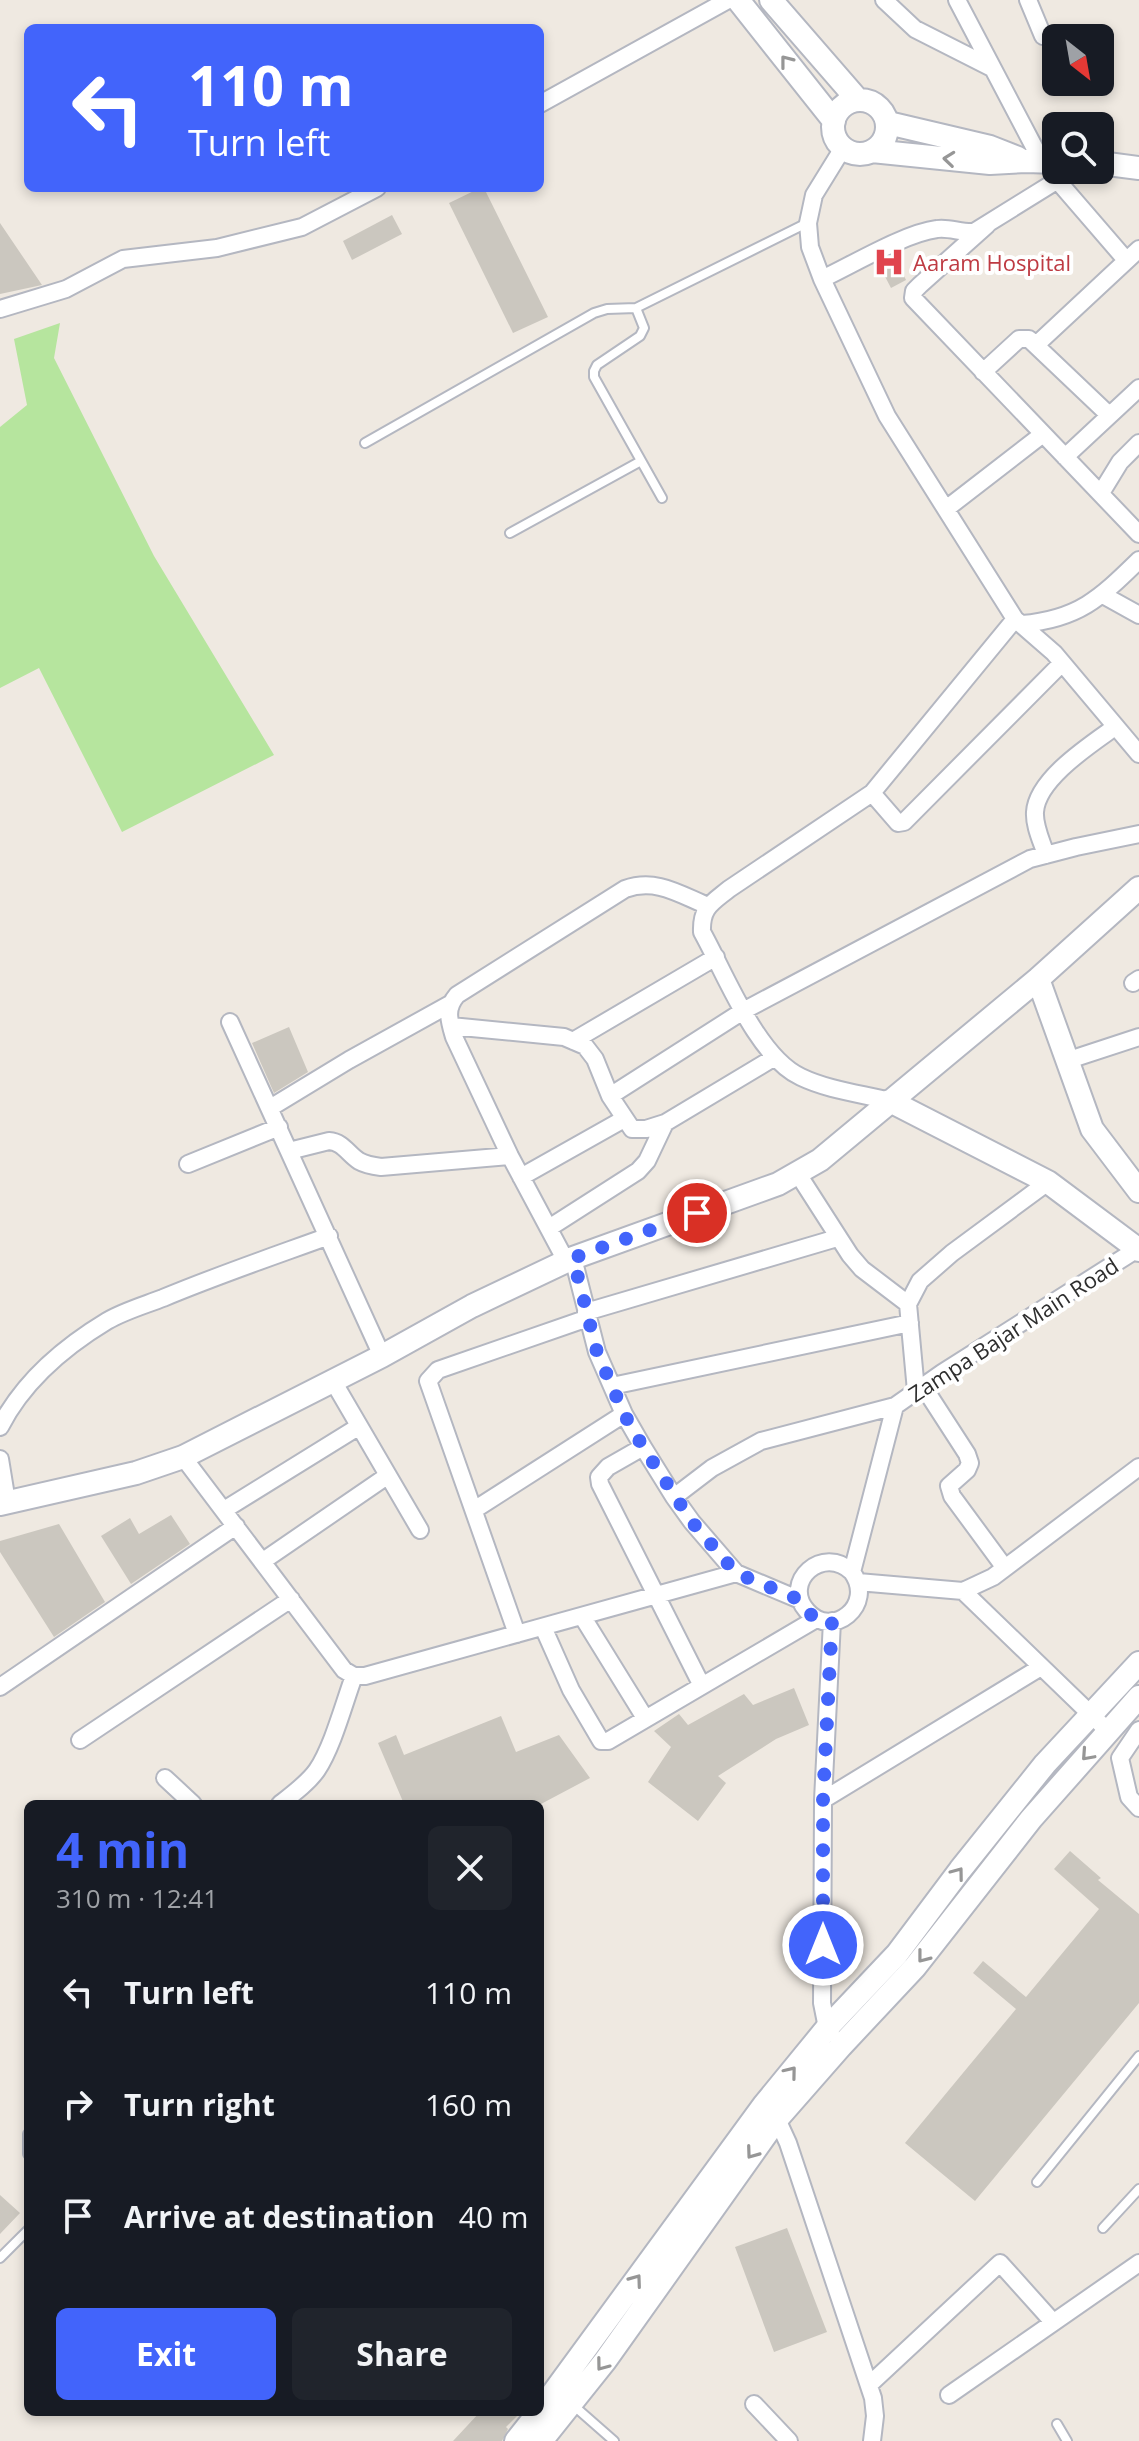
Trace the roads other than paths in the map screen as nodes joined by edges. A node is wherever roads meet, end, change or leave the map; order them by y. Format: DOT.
graph roads {
  1 [pos="728,0"];
  2 [pos="738,0"];
  3 [pos="884,0"];
  4 [pos="957,0"];
  5 [pos="1028,0"];
  6 [pos="775,1"];
  7 [pos="1042,34"];
  8 [pos="991,67"];
  9 [pos="857,99"];
  10 [pos="544,102"];
  11 [pos="834,121"];
  12 [pos="888,123"];
  13 [pos="843,148"];
  14 [pos="872,151"];
  15 [pos="1042,160"];
  16 [pos="1042,165"];
  17 [pos="1114,165"];
  18 [pos="1042,166"];
  19 [pos="1139,168"];
  20 [pos="1042,169"];
  21 [pos="1063,184"];
  22 [pos="369,192"];
  23 [pos="808,223"];
  24 [pos="987,225"];
  25 [pos="1133,255"];
  26 [pos="822,279"];
  27 [pos="636,308"];
  28 [pos="0,309"];
  29 [pos="1036,345"];
  30 [pos="983,372"];
  31 [pos="1139,388"];
  32 [pos="1109,415"];
  33 [pos="1043,434"];
  34 [pos="365,443"];
  35 [pos="1139,443"];
  36 [pos="1065,457"];
  37 [pos="641,461"];
  38 [pos="1101,493"];
  39 [pos="662,498"];
  40 [pos="946,509"];
  41 [pos="510,533"];
  42 [pos="1139,534"];
  43 [pos="1139,560"];
  44 [pos="1103,595"];
  45 [pos="1139,615"];
  46 [pos="1018,621"];
  47 [pos="1062,663"];
  48 [pos="1115,727"];
  49 [pos="1139,754"];
  50 [pos="872,793"];
  51 [pos="1139,834"];
  52 [pos="1046,855"];
  53 [pos="1139,888"];
  54 [pos="708,906"];
  55 [pos="716,957"];
  56 [pos="1038,979"];
  57 [pos="450,1004"];
  58 [pos="743,1011"];
  59 [pos="230,1022"];
  60 [pos="451,1026"];
  61 [pos="1139,1037"];
  62 [pos="573,1041"];
  63 [pos="775,1057"];
  64 [pos="1069,1060"];
  65 [pos="610,1096"];
  66 [pos="890,1101"];
  67 [pos="270,1108"];
  68 [pos="624,1119"];
  69 [pos="665,1123"];
  70 [pos="279,1127"];
  71 [pos="289,1151"];
  72 [pos="510,1156"];
  73 [pos="188,1164"];
  74 [pos="798,1174"];
  75 [pos="521,1177"];
  76 [pos="1048,1182"];
  77 [pos="1139,1191"];
  78 [pos="549,1228"];
  79 [pos="329,1236"];
  80 [pos="837,1238"];
  81 [pos="1139,1249"];
  82 [pos="570,1259"];
  83 [pos="908,1304"];
  84 [pos="587,1315"];
  85 [pos="910,1323"];
  86 [pos="382,1356"];
  87 [pos="333,1381"];
  88 [pos="612,1386"];
  89 [pos="919,1389"];
  90 [pos="895,1406"];
  91 [pos="624,1414"];
  92 [pos="0,1427"];
  93 [pos="358,1427"];
  94 [pos="643,1447"];
  95 [pos="183,1457"];
  96 [pos="0,1459"];
  97 [pos="1139,1467"];
  98 [pos="387,1476"];
  99 [pos="674,1497"];
  100 [pos="4,1503"];
  101 [pos="224,1510"];
  102 [pos="474,1510"];
  103 [pos="236,1526"];
  104 [pos="420,1530"];
  105 [pos="263,1561"];
  106 [pos="1005,1568"];
  107 [pos="736,1573"];
  108 [pos="855,1577"];
  109 [pos="963,1591"];
  110 [pos="656,1596"];
  111 [pos="291,1599"];
  112 [pos="800,1600"];
  113 [pos="582,1616"];
  114 [pos="824,1620"];
  115 [pos="543,1627"];
  116 [pos="517,1634"];
  117 [pos="1139,1663"];
  118 [pos="1041,1667"];
  119 [pos="354,1676"];
  120 [pos="701,1684"];
  121 [pos="0,1687"];
  122 [pos="1113,1692"];
  123 [pos="1136,1705"];
  124 [pos="1091,1715"];
  125 [pos="645,1718"];
  126 [pos="1139,1730"];
  127 [pos="1108,1731"];
  128 [pos="80,1740"];
  129 [pos="165,1778"];
  130 [pos="189,1800"];
  131 [pos="285,1800"];
  132 [pos="823,1800"];
  133 [pos="1139,1808"];
  134 [pos="834,2037"];
  135 [pos="1139,2056"];
  136 [pos="770,2112"];
  137 [pos="1037,2182"];
  138 [pos="1139,2189"];
  139 [pos="1103,2228"];
  140 [pos="24,2234"];
  141 [pos="0,2258"];
  142 [pos="1139,2263"];
  143 [pos="1053,2322"];
  144 [pos="869,2385"];
  145 [pos="949,2395"];
  146 [pos="571,2404"];
  147 [pos="754,2404"];
  148 [pos="544,2407"];
  149 [pos="537,2416"];
  150 [pos="1057,2424"];
  151 [pos="516,2441"];
  152 [pos="541,2441"];
  153 [pos="614,2441"];
  154 [pos="789,2441"];
  155 [pos="872,2441"];
  156 [pos="1067,2441"];
  1 -- 10 [label="street"];
  11 -- 2 [label="street, one-way"];
  3 -- 8 [label="street"];
  4 -- 8 [label="street"];
  5 -- 7 [label="street"];
  6 -- 9 [label="street"];
  8 -- 15 [label="street"];
  9 -- 11 [label="street"];
  9 -- 12 [label="street"];
  11 -- 13 [label="street"];
  12 -- 14 [label="street"];
  12 -- 16 [label="street"];
  13 -- 14 [label="street"];
  13 -- 23 [label="street"];
  18 -- 14 [label="street, one-way"];
  17 -- 19 [label="street"];
  20 -- 24 [label="street"];
  21 -- 25 [label="street"];
  22 -- 28 [label="street"];
  23 -- 26 [label="street"];
  23 -- 27 [label="lane"];
  24 -- 26 [label="street"];
  24 -- 30 [label="street"];
  25 -- 29 [label="street"];
  26 -- 40 [label="street"];
  27 -- 34 [label="lane"];
  27 -- 37 [label="lane"];
  29 -- 30 [label="street"];
  29 -- 32 [label="street"];
  30 -- 33 [label="street"];
  31 -- 32 [label="street"];
  32 -- 36 [label="street"];
  33 -- 36 [label="street"];
  33 -- 40 [label="street"];
  35 -- 38 [label="street"];
  36 -- 38 [label="street"];
  37 -- 39 [label="lane"];
  37 -- 41 [label="lane"];
  38 -- 42 [label="street"];
  40 -- 46 [label="street"];
  43 -- 44 [label="street"];
  44 -- 45 [label="street"];
  44 -- 46 [label="street"];
  46 -- 47 [label="street"];
  46 -- 50 [label="street"];
  47 -- 48 [label="street"];
  47 -- 50 [label="street"];
  48 -- 49 [label="street"];
  48 -- 52 [label="street"];
  50 -- 54 [label="street"];
  51 -- 52 [label="street"];
  52 -- 58 [label="street"];
  53 -- 56 [label="street"];
  54 -- 55 [label="street"];
  54 -- 57 [label="street"];
  55 -- 58 [label="street"];
  55 -- 62 [label="street"];
  56 -- 64 [label="street"];
  56 -- 66 [label="street"];
  57 -- 60 [label="street"];
  57 -- 67 [label="street"];
  58 -- 63 [label="street"];
  58 -- 65 [label="street"];
  59 -- 67 [label="street"];
  60 -- 62 [label="street"];
  60 -- 72 [label="street"];
  61 -- 64 [label="street"];
  62 -- 65 [label="street"];
  63 -- 66 [label="street"];
  63 -- 69 [label="street"];
  64 -- 77 [label="street"];
  65 -- 68 [label="street"];
  66 -- 74 [label="street"];
  66 -- 76 [label="street"];
  67 -- 70 [label="street"];
  68 -- 69 [label="street"];
  68 -- 75 [label="street"];
  69 -- 78 [label="street"];
  70 -- 71 [label="street"];
  70 -- 73 [label="street"];
  71 -- 72 [label="street"];
  71 -- 79 [label="street"];
  72 -- 75 [label="street"];
  74 -- 80 [label="street"];
  74 -- 82 [label="street"];
  75 -- 78 [label="street"];
  76 -- 81 [label="street"];
  76 -- 83 [label="street"];
  78 -- 82 [label="street"];
  79 -- 86 [label="street"];
  79 -- 92 [label="street"];
  80 -- 83 [label="street"];
  80 -- 84 [label="street"];
  81 -- 89 [label="street, Zampa Bajar Main Road"];
  82 -- 84 [label="street"];
  82 -- 86 [label="street"];
  83 -- 85 [label="street"];
  84 -- 88 [label="street"];
  84 -- 102 [label="street"];
  85 -- 88 [label="street"];
  85 -- 89 [label="street"];
  86 -- 87 [label="street"];
  87 -- 93 [label="street"];
  87 -- 95 [label="street"];
  88 -- 91 [label="street"];
  89 -- 90 [label="street, Zampa Bajar Main Road"];
  89 -- 106 [label="street"];
  90 -- 99 [label="street"];
  90 -- 108 [label="street, Zampa Bajar Main Road"];
  91 -- 94 [label="street"];
  91 -- 102 [label="street"];
  93 -- 98 [label="street"];
  93 -- 101 [label="street"];
  94 -- 99 [label="street"];
  94 -- 110 [label="street"];
  95 -- 100 [label="street"];
  95 -- 101 [label="street"];
  96 -- 100 [label="street"];
  97 -- 106 [label="street"];
  98 -- 104 [label="street"];
  98 -- 105 [label="street"];
  99 -- 107 [label="street"];
  101 -- 103 [label="street"];
  102 -- 116 [label="street"];
  103 -- 105 [label="street"];
  103 -- 121 [label="street"];
  105 -- 111 [label="street"];
  106 -- 109 [label="street"];
  107 -- 110 [label="street"];
  107 -- 112 [label="street"];
  108 -- 109 [label="street"];
  108 -- 112 [label="street"];
  108 -- 114 [label="street"];
  109 -- 118 [label="street"];
  110 -- 113 [label="street"];
  110 -- 120 [label="street"];
  111 -- 119 [label="street"];
  111 -- 128 [label="street"];
  112 -- 114 [label="street"];
  113 -- 115 [label="street"];
  113 -- 125 [label="street"];
  114 -- 120 [label="street"];
  114 -- 132 [label="street"];
  115 -- 116 [label="street"];
  115 -- 125 [label="street"];
  116 -- 119 [label="street"];
  117 -- 122 [label="street"];
  118 -- 124 [label="street"];
  118 -- 132 [label="street"];
  119 -- 131 [label="street"];
  120 -- 125 [label="street"];
  122 -- 123 [label="street"];
  122 -- 124 [label="street"];
  123 -- 127 [label="street"];
  124 -- 127 [label="street"];
  134 -- 124 [label="street, one-way"];
  126 -- 133 [label="street"];
  127 -- 134 [label="street, one-way"];
  129 -- 130 [label="street"];
  132 -- 134 [label="street"];
  134 -- 136 [label="street"];
  135 -- 137 [label="lane"];
  136 -- 144 [label="street"];
  136 -- 146 [label="street, one-way"];
  148 -- 136 [label="street, one-way"];
  138 -- 139 [label="lane"];
  140 -- 141 [label="lane"];
  142 -- 143 [label="street"];
  143 -- 144 [label="street"];
  143 -- 145 [label="street"];
  144 -- 155 [label="street"];
  146 -- 152 [label="street"];
  146 -- 153 [label="lane"];
  147 -- 154 [label="street"];
  149 -- 151 [label="street"];
  150 -- 156 [label="lane"];
}
